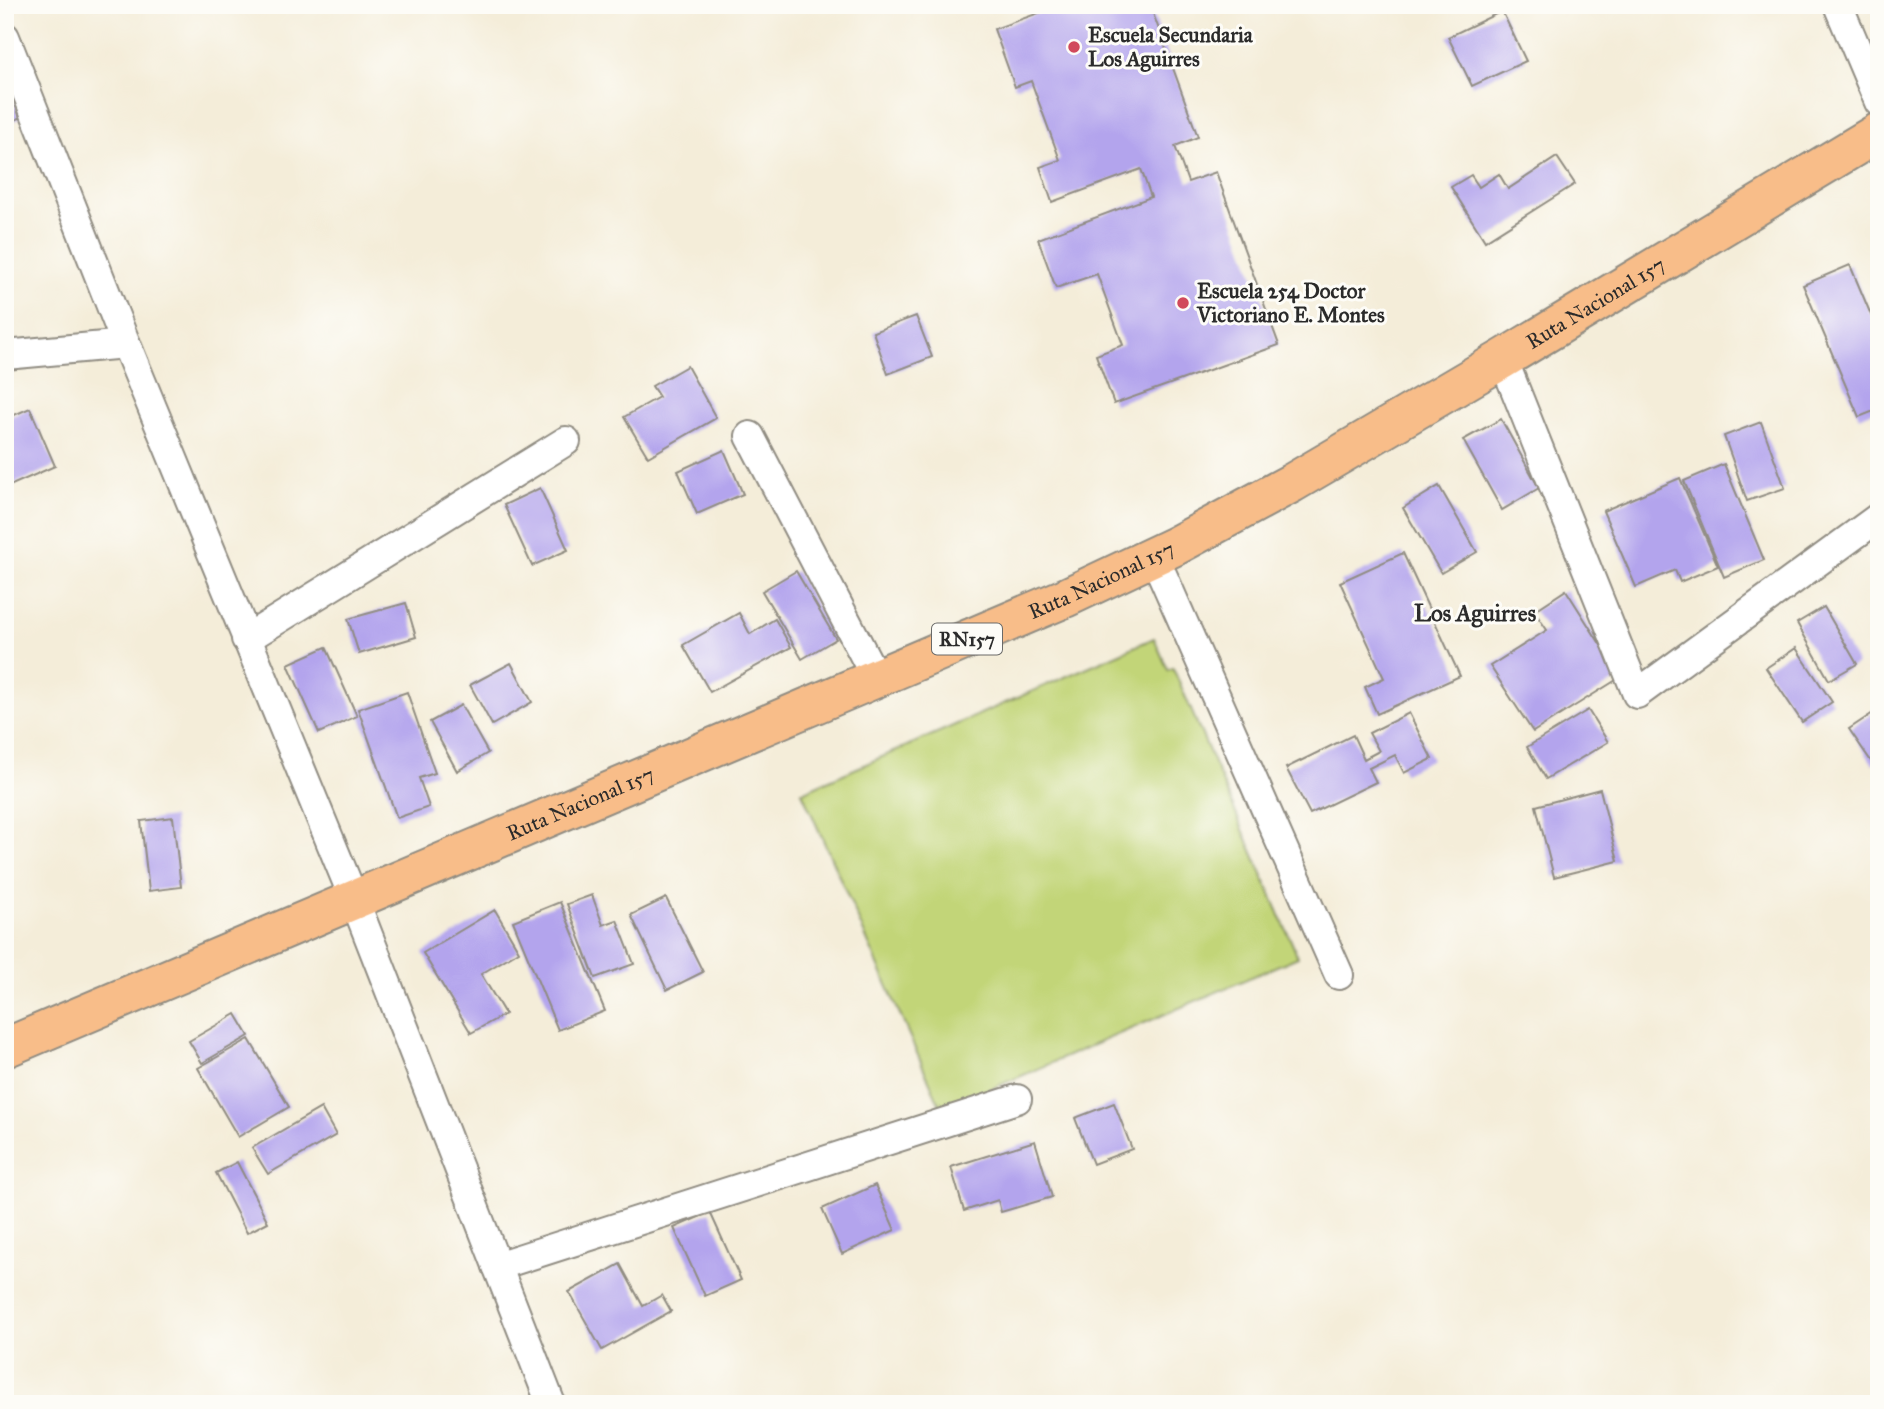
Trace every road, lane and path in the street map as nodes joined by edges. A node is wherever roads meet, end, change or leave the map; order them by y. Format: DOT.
graph roads {
  1 [pos="1838,5"];
  2 [pos="5,37"];
  3 [pos="1879,102"];
  4 [pos="1879,132"];
  5 [pos="126,344"];
  6 [pos="5,355"];
  7 [pos="1503,359"];
  8 [pos="750,436"];
  9 [pos="566,441"];
  10 [pos="1879,517"];
  11 [pos="1154,556"];
  12 [pos="246,639"];
  13 [pos="876,678"];
  14 [pos="354,899"];
  15 [pos="1339,975"];
  16 [pos="5,1048"];
  17 [pos="1017,1099"];
  18 [pos="497,1266"];
  19 [pos="551,1404"];
  1 -- 3 [label="street"];
  2 -- 5 [label="street"];
  4 -- 7 [label="highway, Ruta Nacional 157 / RN157"];
  5 -- 6 [label="street"];
  5 -- 12 [label="street"];
  7 -- 10 [label="street"];
  7 -- 11 [label="highway, Ruta Nacional 157 / RN157"];
  8 -- 13 [label="street"];
  9 -- 12 [label="street"];
  11 -- 13 [label="highway, Ruta Nacional 157 / RN157"];
  11 -- 15 [label="street"];
  12 -- 14 [label="street"];
  13 -- 14 [label="highway, Ruta Nacional 157 / RN157"];
  14 -- 16 [label="highway, Ruta Nacional 157 / RN157"];
  14 -- 18 [label="street"];
  17 -- 18 [label="street"];
  18 -- 19 [label="street"];
}
